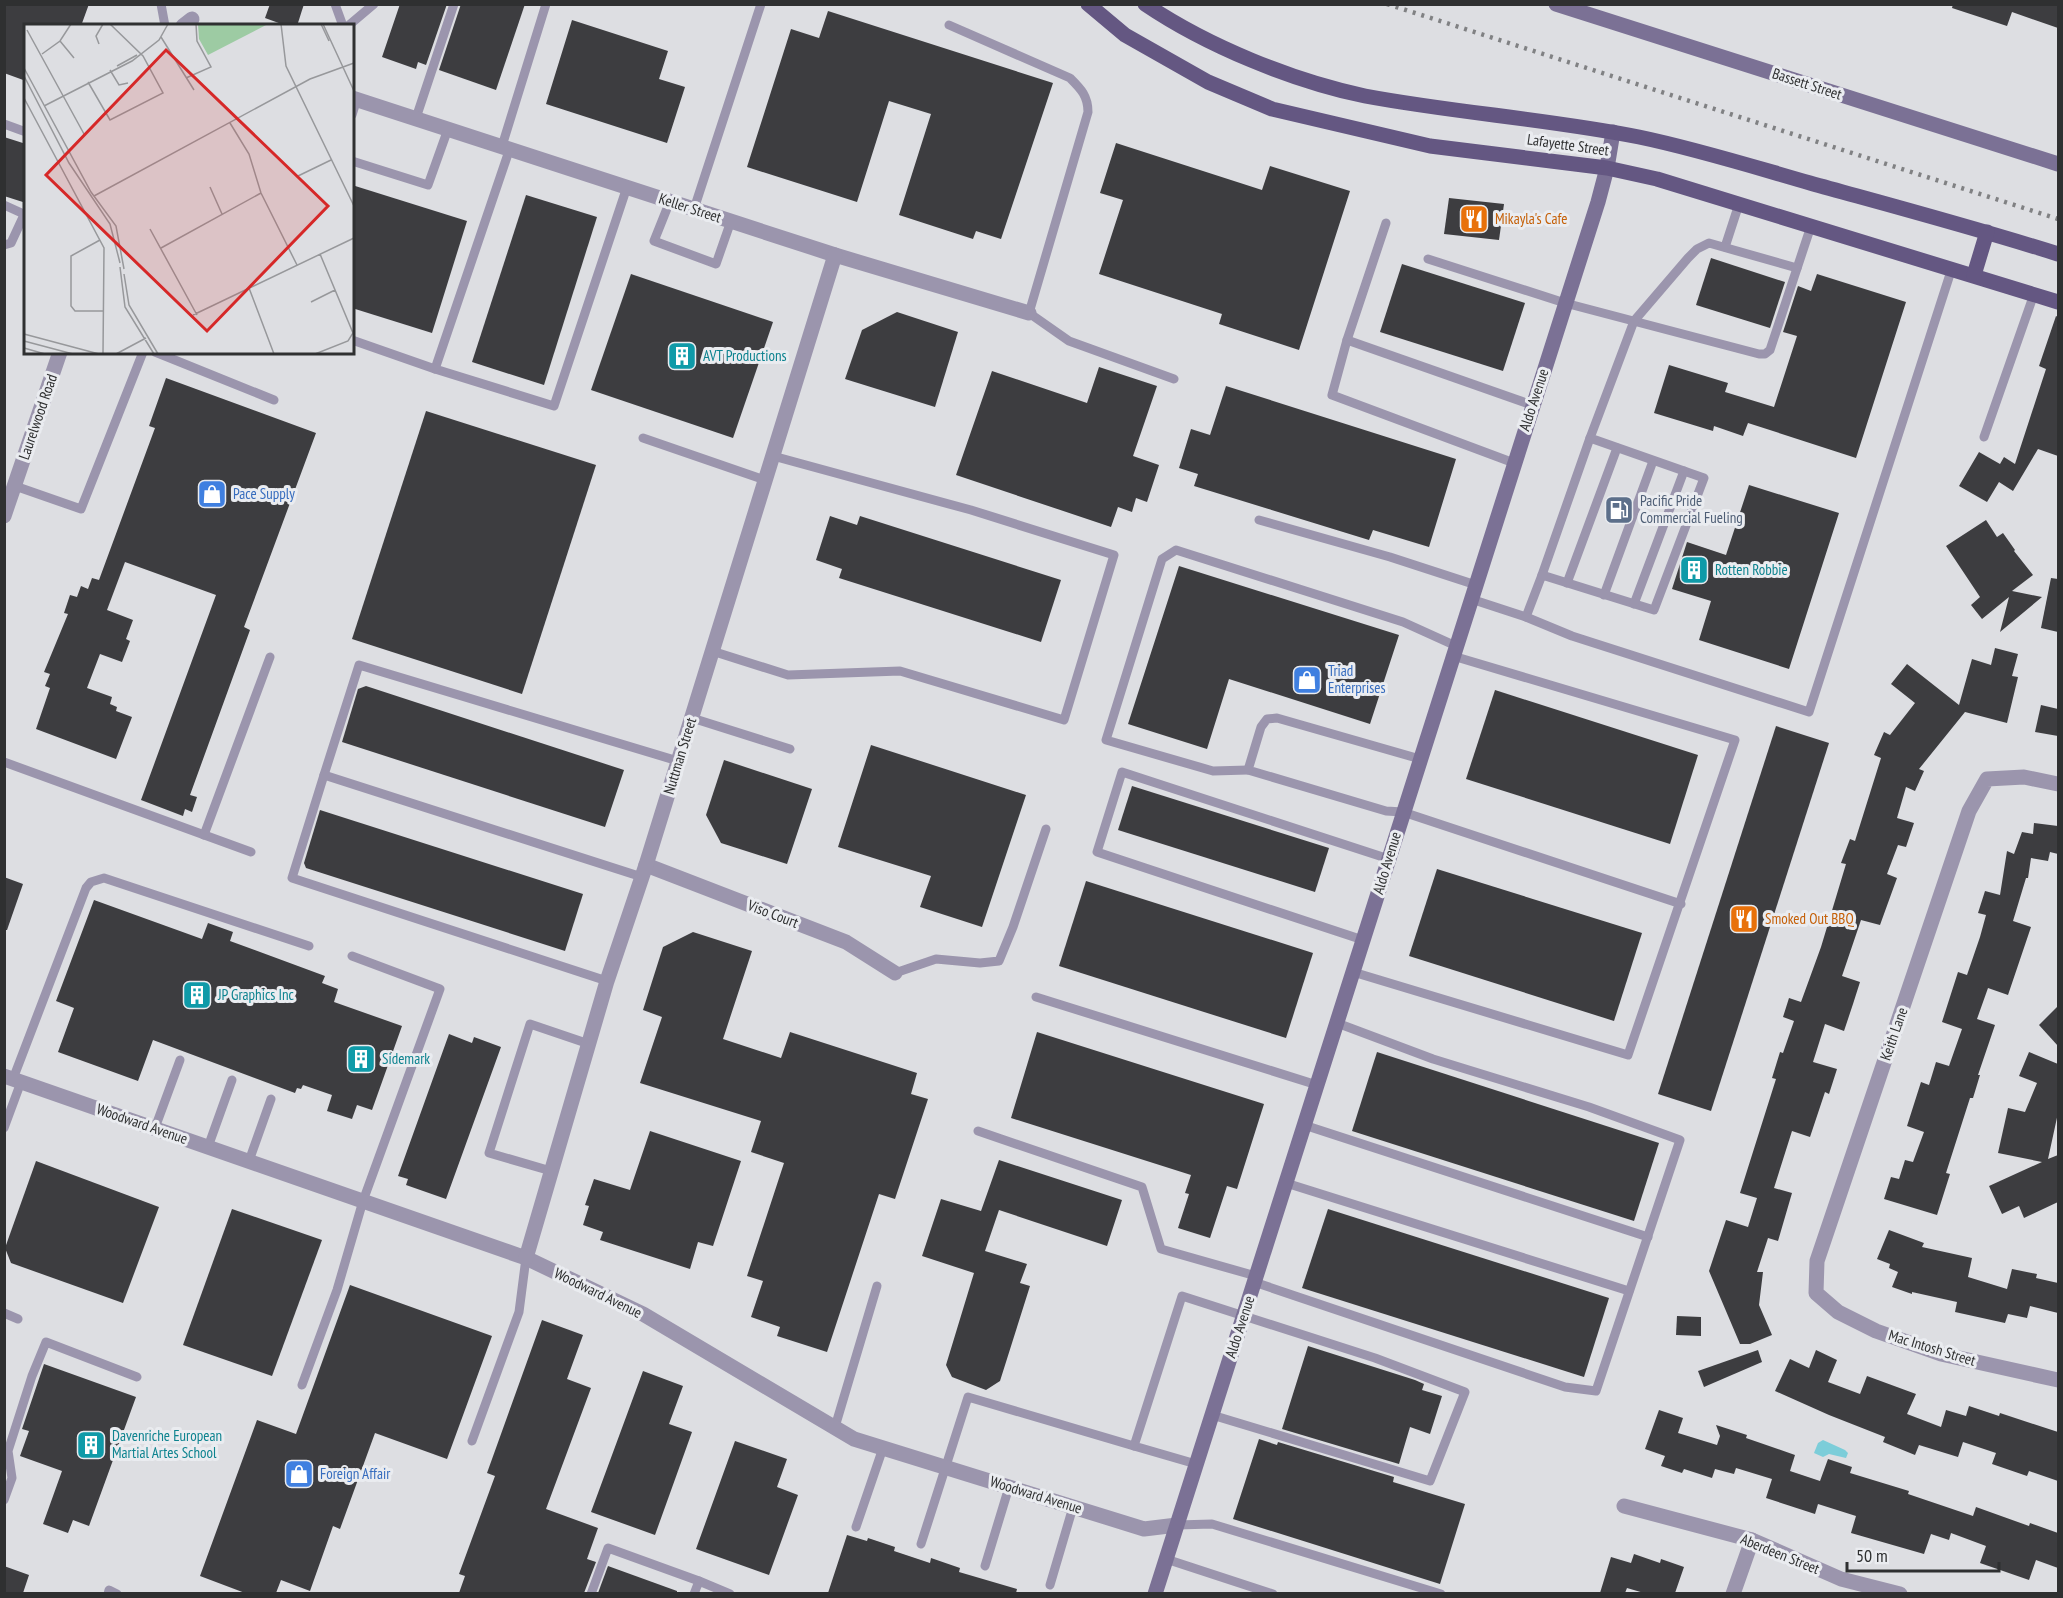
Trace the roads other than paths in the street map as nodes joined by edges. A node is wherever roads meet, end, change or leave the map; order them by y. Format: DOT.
graph roads {
  1 [pos="161,4"];
  2 [pos="335,4"];
  3 [pos="374,4"];
  4 [pos="454,4"];
  5 [pos="546,4"];
  6 [pos="761,4"];
  7 [pos="1088,4"];
  8 [pos="1145,4"];
  9 [pos="1556,4"];
  10 [pos="165,24"];
  11 [pos="342,24"];
  12 [pos="350,24"];
  13 [pos="949,25"];
  14 [pos="355,98"];
  15 [pos="416,118"];
  16 [pos="4,124"];
  17 [pos="448,129"];
  18 [pos="24,131"];
  19 [pos="1613,132"];
  20 [pos="506,147"];
  21 [pos="354,162"];
  22 [pos="2058,164"];
  23 [pos="1607,168"];
  24 [pos="627,187"];
  25 [pos="670,201"];
  26 [pos="1740,204"];
  27 [pos="4,205"];
  28 [pos="694,210"];
  29 [pos="24,215"];
  30 [pos="24,217"];
  31 [pos="731,221"];
  32 [pos="1386,223"];
  33 [pos="1811,225"];
  34 [pos="1987,232"];
  35 [pos="4,245"];
  36 [pos="1725,247"];
  37 [pos="2058,254"];
  38 [pos="835,255"];
  39 [pos="1428,259"];
  40 [pos="1797,268"];
  41 [pos="1952,268"];
  42 [pos="1974,275"];
  43 [pos="2034,294"];
  44 [pos="2058,302"];
  45 [pos="1565,303"];
  46 [pos="1029,314"];
  47 [pos="1634,321"];
  48 [pos="1347,340"];
  49 [pos="354,341"];
  50 [pos="59,354"];
  51 [pos="142,354"];
  52 [pos="160,354"];
  53 [pos="435,369"];
  54 [pos="1174,379"];
  55 [pos="274,400"];
  56 [pos="1532,405"];
  57 [pos="1984,437"];
  58 [pos="643,438"];
  59 [pos="1590,438"];
  60 [pos="1617,448"];
  61 [pos="772,456"];
  62 [pos="1653,460"];
  63 [pos="1514,463"];
  64 [pos="1684,471"];
  65 [pos="765,480"];
  66 [pos="15,486"];
  67 [pos="4,516"];
  68 [pos="1259,520"];
  69 [pos="1542,575"];
  70 [pos="1567,583"];
  71 [pos="1473,592"];
  72 [pos="1604,595"];
  73 [pos="1634,604"];
  74 [pos="1526,616"];
  75 [pos="712,651"];
  76 [pos="1455,651"];
  77 [pos="270,657"];
  78 [pos="692,718"];
  79 [pos="790,749"];
  80 [pos="1420,759"];
  81 [pos="678,761"];
  82 [pos="4,762"];
  83 [pos="1248,770"];
  84 [pos="324,775"];
  85 [pos="2058,784"];
  86 [pos="1403,812"];
  87 [pos="1046,829"];
  88 [pos="204,835"];
  89 [pos="251,852"];
  90 [pos="1389,859"];
  91 [pos="644,871"];
  92 [pos="1681,904"];
  93 [pos="1363,940"];
  94 [pos="309,946"];
  95 [pos="352,956"];
  96 [pos="1353,972"];
  97 [pos="895,973"];
  98 [pos="607,981"];
  99 [pos="1036,997"];
  100 [pos="1336,1023"];
  101 [pos="589,1044"];
  102 [pos="180,1060"];
  103 [pos="13,1079"];
  104 [pos="232,1080"];
  105 [pos="1317,1085"];
  106 [pos="271,1099"];
  107 [pos="1304,1125"];
  108 [pos="4,1128"];
  109 [pos="155,1128"];
  110 [pos="978,1131"];
  111 [pos="208,1147"];
  112 [pos="249,1161"];
  113 [pos="551,1171"];
  114 [pos="1286,1183"];
  115 [pos="363,1201"];
  116 [pos="1647,1237"];
  117 [pos="526,1258"];
  118 [pos="1255,1279"];
  119 [pos="877,1286"];
  120 [pos="1629,1292"];
  121 [pos="1816,1293"];
  122 [pos="4,1313"];
  123 [pos="1244,1315"];
  124 [pos="18,1319"];
  125 [pos="137,1377"];
  126 [pos="2058,1380"];
  127 [pos="302,1385"];
  128 [pos="1212,1415"];
  129 [pos="835,1428"];
  130 [pos="472,1441"];
  131 [pos="1134,1446"];
  132 [pos="882,1448"];
  133 [pos="1196,1464"];
  134 [pos="946,1467"];
  135 [pos="1009,1487"];
  136 [pos="4,1500"];
  137 [pos="1624,1506"];
  138 [pos="1073,1507"];
  139 [pos="1177,1525"];
  140 [pos="856,1527"];
  141 [pos="1752,1540"];
  142 [pos="921,1544"];
  143 [pos="1166,1558"];
  144 [pos="985,1566"];
  145 [pos="699,1581"];
  146 [pos="1050,1585"];
  147 [pos="108,1593"];
  148 [pos="117,1593"];
  149 [pos="591,1593"];
  150 [pos="694,1593"];
  151 [pos="730,1593"];
  152 [pos="1155,1593"];
  153 [pos="1273,1593"];
  154 [pos="1441,1593"];
  155 [pos="1733,1593"];
  156 [pos="1900,1593"];
  1 -- 10 [label="lane"];
  2 -- 11 [label="lane"];
  3 -- 12 [label="lane"];
  4 -- 15 [label="lane"];
  5 -- 20 [label="lane"];
  6 -- 28 [label="lane"];
  7 -- 23 [label="main road, Lafayette Street"];
  8 -- 19 [label="main road, Lafayette Street"];
  9 -- 22 [label="street, Bassett Street"];
  13 -- 46 [label="lane"];
  14 -- 15 [label="street, Keller Street"];
  15 -- 17 [label="street, Keller Street"];
  16 -- 18 [label="lane"];
  17 -- 20 [label="street, Keller Street"];
  17 -- 21 [label="lane"];
  19 -- 23 [label="street, Aldo Avenue"];
  19 -- 34 [label="main road, Lafayette Street"];
  20 -- 24 [label="street, Keller Street"];
  20 -- 53 [label="lane"];
  23 -- 26 [label="main road, Lafayette Street"];
  23 -- 45 [label="street, Aldo Avenue"];
  24 -- 25 [label="street, Keller Street"];
  24 -- 53 [label="lane"];
  25 -- 28 [label="street, Keller Street"];
  25 -- 31 [label="lane"];
  26 -- 33 [label="main road, Lafayette Street"];
  26 -- 36 [label="lane"];
  27 -- 29 [label="lane"];
  28 -- 31 [label="street, Keller Street"];
  30 -- 35 [label="lane"];
  31 -- 38 [label="street, Keller Street"];
  32 -- 48 [label="lane"];
  33 -- 40 [label="lane"];
  33 -- 41 [label="main road, Lafayette Street"];
  34 -- 37 [label="main road, Lafayette Street"];
  34 -- 42 [label="main road"];
  36 -- 40 [label="lane"];
  36 -- 47 [label="lane"];
  38 -- 46 [label="street, Keller Street"];
  38 -- 61 [label="street, Nuttman Street"];
  39 -- 45 [label="lane"];
  40 -- 47 [label="lane"];
  41 -- 42 [label="main road, Lafayette Street"];
  41 -- 74 [label="lane"];
  42 -- 43 [label="main road, Lafayette Street"];
  43 -- 44 [label="main road, Lafayette Street"];
  43 -- 57 [label="lane"];
  45 -- 47 [label="lane"];
  45 -- 56 [label="street, Aldo Avenue"];
  46 -- 54 [label="lane"];
  47 -- 59 [label="lane"];
  48 -- 56 [label="lane"];
  48 -- 63 [label="lane"];
  49 -- 53 [label="lane"];
  50 -- 66 [label="street, Laurelwood Road"];
  51 -- 66 [label="lane"];
  52 -- 55 [label="lane"];
  56 -- 63 [label="street, Aldo Avenue"];
  58 -- 65 [label="lane"];
  59 -- 60 [label="lane"];
  59 -- 69 [label="lane"];
  60 -- 62 [label="lane"];
  60 -- 70 [label="lane"];
  61 -- 65 [label="street, Nuttman Street"];
  61 -- 75 [label="lane"];
  62 -- 64 [label="lane"];
  62 -- 72 [label="lane"];
  63 -- 71 [label="street, Aldo Avenue"];
  64 -- 73 [label="lane"];
  64 -- 73 [label="lane"];
  65 -- 75 [label="street, Nuttman Street"];
  66 -- 67 [label="street, Laurelwood Road"];
  68 -- 71 [label="lane"];
  69 -- 70 [label="lane"];
  69 -- 74 [label="lane"];
  70 -- 72 [label="lane"];
  71 -- 74 [label="lane"];
  71 -- 76 [label="street, Aldo Avenue"];
  72 -- 73 [label="lane"];
  75 -- 78 [label="street, Nuttman Street"];
  76 -- 80 [label="street, Aldo Avenue"];
  76 -- 83 [label="lane"];
  76 -- 92 [label="lane"];
  77 -- 88 [label="lane"];
  78 -- 79 [label="lane"];
  78 -- 81 [label="street, Nuttman Street"];
  80 -- 83 [label="lane"];
  80 -- 86 [label="street, Aldo Avenue"];
  81 -- 84 [label="lane"];
  81 -- 91 [label="street, Nuttman Street"];
  82 -- 88 [label="lane"];
  83 -- 86 [label="lane"];
  84 -- 91 [label="lane"];
  84 -- 98 [label="lane"];
  85 -- 121 [label="street, Keith Lane"];
  86 -- 90 [label="street, Aldo Avenue"];
  86 -- 92 [label="lane"];
  87 -- 97 [label="lane"];
  88 -- 89 [label="lane"];
  90 -- 93 [label="street, Aldo Avenue"];
  90 -- 93 [label="lane"];
  91 -- 97 [label="street, Viso Court"];
  91 -- 98 [label="street, Nuttman Street"];
  92 -- 96 [label="lane"];
  93 -- 96 [label="street, Aldo Avenue"];
  94 -- 103 [label="lane"];
  95 -- 115 [label="lane"];
  96 -- 100 [label="street, Aldo Avenue"];
  98 -- 101 [label="street, Nuttman Street"];
  99 -- 105 [label="lane"];
  100 -- 105 [label="street, Aldo Avenue"];
  100 -- 116 [label="lane"];
  101 -- 113 [label="street, Nuttman Street"];
  101 -- 113 [label="lane"];
  102 -- 109 [label="lane"];
  103 -- 108 [label="lane"];
  103 -- 109 [label="street, Woodward Avenue"];
  104 -- 111 [label="lane"];
  105 -- 107 [label="street, Aldo Avenue"];
  106 -- 112 [label="lane"];
  107 -- 114 [label="street, Aldo Avenue"];
  107 -- 116 [label="lane"];
  109 -- 111 [label="street, Woodward Avenue"];
  110 -- 118 [label="lane"];
  111 -- 112 [label="street, Woodward Avenue"];
  112 -- 115 [label="street, Woodward Avenue"];
  113 -- 117 [label="street, Nuttman Street"];
  114 -- 118 [label="street, Aldo Avenue"];
  114 -- 120 [label="lane"];
  115 -- 117 [label="street, Woodward Avenue"];
  115 -- 127 [label="lane"];
  116 -- 120 [label="lane"];
  117 -- 129 [label="street, Woodward Avenue"];
  117 -- 130 [label="lane"];
  118 -- 120 [label="lane"];
  118 -- 123 [label="street, Aldo Avenue"];
  119 -- 129 [label="lane"];
  121 -- 126 [label="street, Mac Intosh Street"];
  122 -- 124 [label="lane"];
  123 -- 128 [label="street, Aldo Avenue"];
  123 -- 128 [label="lane"];
  123 -- 131 [label="lane"];
  125 -- 136 [label="lane"];
  128 -- 133 [label="street, Aldo Avenue"];
  129 -- 132 [label="street, Woodward Avenue"];
  131 -- 133 [label="lane"];
  131 -- 134 [label="lane"];
  132 -- 134 [label="street, Woodward Avenue"];
  132 -- 140 [label="lane"];
  133 -- 139 [label="street, Aldo Avenue"];
  134 -- 135 [label="street, Woodward Avenue"];
  134 -- 142 [label="lane"];
  135 -- 138 [label="street, Woodward Avenue"];
  135 -- 144 [label="lane"];
  137 -- 141 [label="street, Aberdeen Street"];
  138 -- 139 [label="street, Woodward Avenue"];
  138 -- 146 [label="lane"];
  139 -- 143 [label="street, Aldo Avenue"];
  139 -- 154 [label="lane"];
  141 -- 155 [label="street"];
  141 -- 156 [label="street, Aberdeen Street"];
  143 -- 152 [label="street, Aldo Avenue"];
  143 -- 153 [label="lane"];
  145 -- 149 [label="lane"];
  145 -- 150 [label="lane"];
  145 -- 151 [label="lane"];
  147 -- 148 [label="lane"];
}
